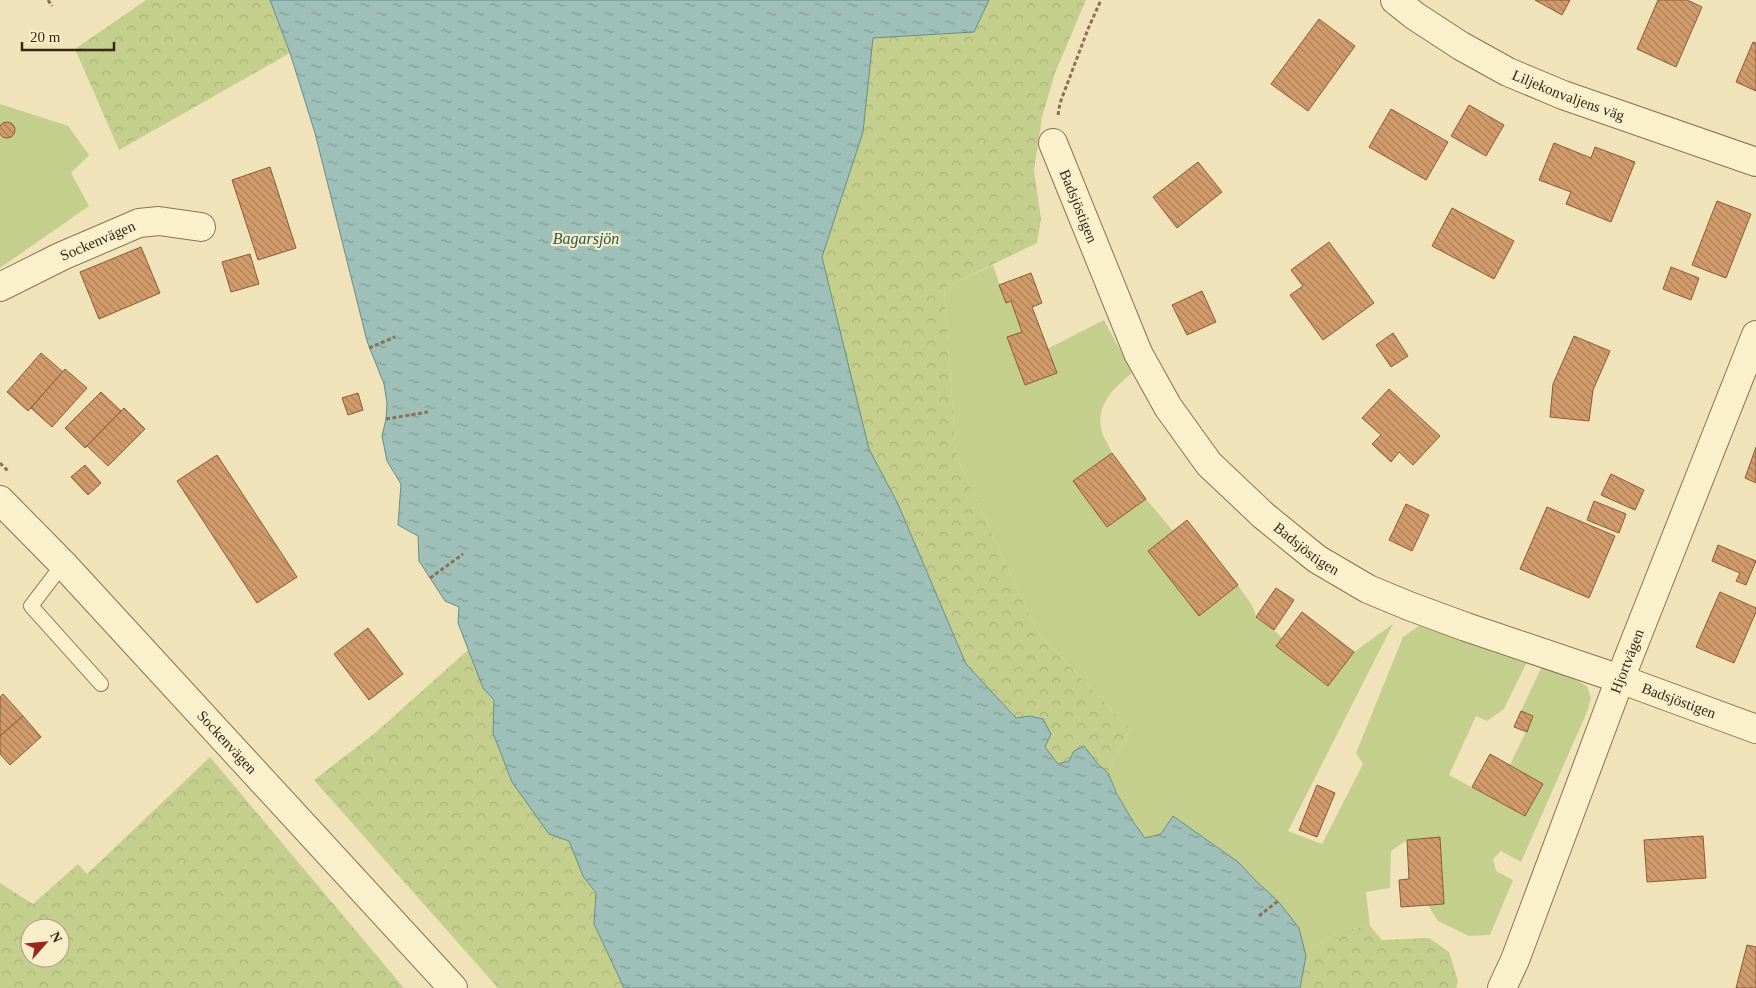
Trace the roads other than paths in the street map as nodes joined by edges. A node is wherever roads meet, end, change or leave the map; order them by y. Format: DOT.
graph roads {
  1 [pos="1395,0"];
  2 [pos="1053,143"];
  3 [pos="1756,162"];
  4 [pos="201,227"];
  5 [pos="0,287"];
  6 [pos="1756,335"];
  7 [pos="0,500"];
  8 [pos="63,564"];
  9 [pos="1620,679"];
  10 [pos="101,684"];
  11 [pos="1756,729"];
  12 [pos="453,988"];
  13 [pos="1502,988"];
  1 -- 3 [label="street, Liljekonvaljens väg"];
  2 -- 9 [label="street, Badsjöstigen"];
  4 -- 5 [label="street, Sockenvägen"];
  6 -- 9 [label="street, Hjortvägen"];
  7 -- 8 [label="street, Sockenvägen"];
  8 -- 10 [label="lane"];
  8 -- 12 [label="street, Sockenvägen"];
  9 -- 11 [label="street, Badsjöstigen"];
  9 -- 13 [label="street, Hjortvägen"];
}
